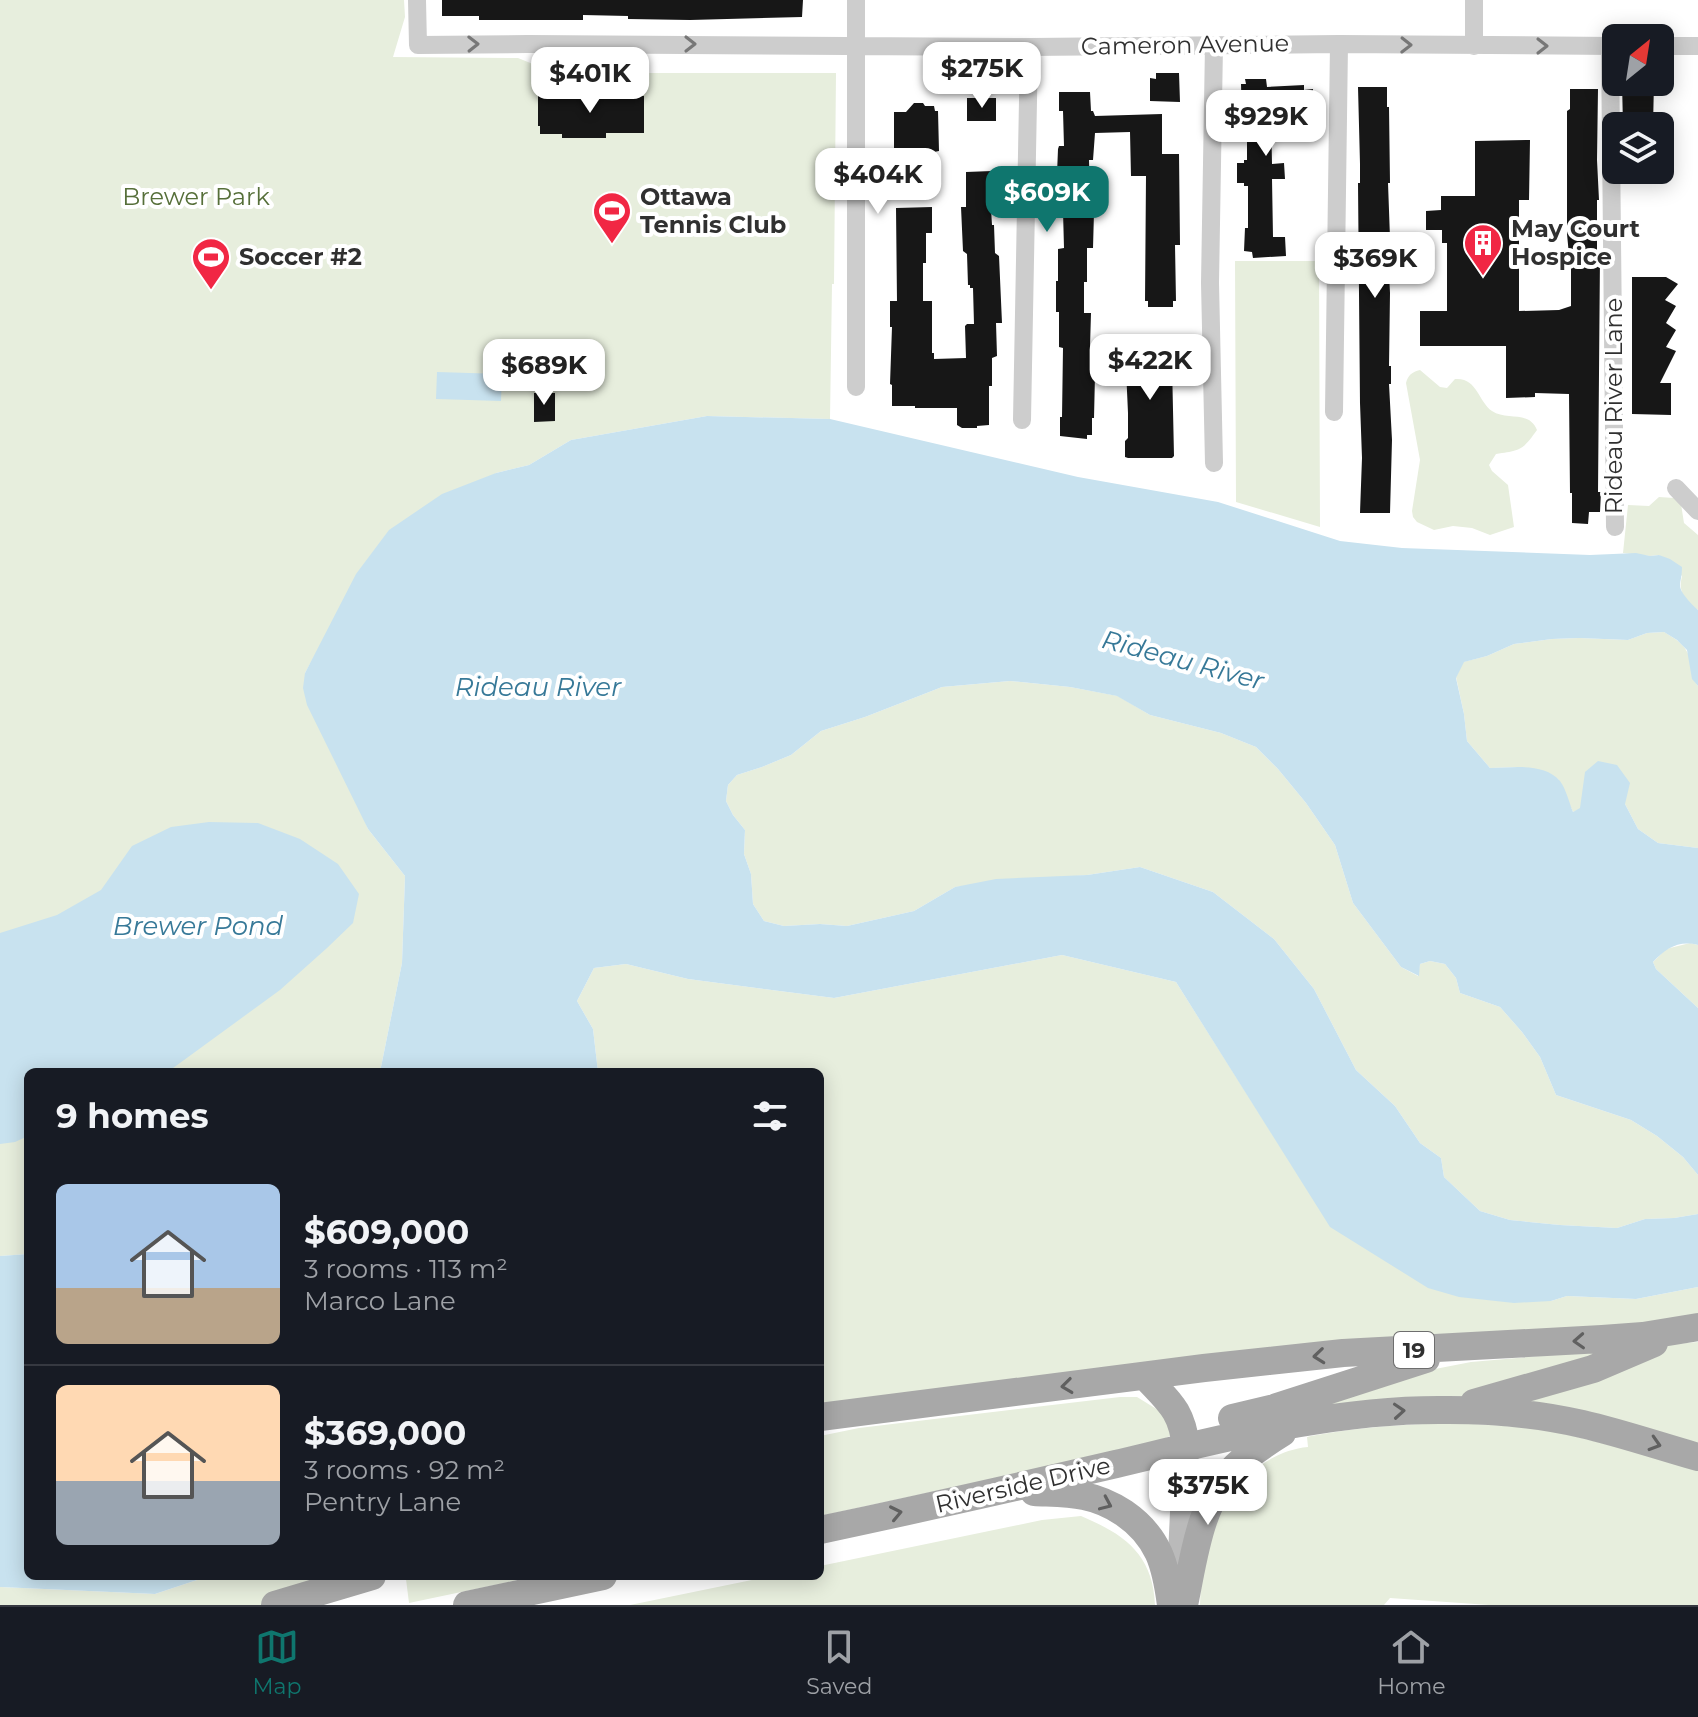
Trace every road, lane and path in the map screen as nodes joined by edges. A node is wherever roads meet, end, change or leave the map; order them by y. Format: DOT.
graph roads {
  1 [pos="417,0"];
  2 [pos="856,0"];
  3 [pos="1474,0"];
  4 [pos="1339,44"];
  5 [pos="858,45"];
  6 [pos="1214,45"];
  7 [pos="1474,46"];
  8 [pos="1602,46"];
  9 [pos="1674,46"];
  10 [pos="1698,46"];
  11 [pos="1029,47"];
  12 [pos="1613,96"];
  13 [pos="856,387"];
  14 [pos="1334,412"];
  15 [pos="1022,420"];
  16 [pos="1214,463"];
  17 [pos="1676,488"];
  18 [pos="1698,511"];
  19 [pos="1615,527"];
  20 [pos="1691,1328"];
  21 [pos="1460,1348"];
  22 [pos="1145,1376"];
  23 [pos="1450,1409"];
  24 [pos="824,1416"];
  25 [pos="1294,1424"];
  26 [pos="1186,1447"];
  27 [pos="1698,1457"];
  28 [pos="1001,1491"];
  29 [pos="824,1529"];
  30 [pos="359,1580"];
  31 [pos="584,1580"];
  32 [pos="275,1605"];
  33 [pos="467,1605"];
  34 [pos="1171,1605"];
  35 [pos="1181,1605"];
  1 -- 5 [label="street, Cameron Avenue, one-way"];
  2 -- 5 [label="street"];
  3 -- 7 [label="street"];
  4 -- 6 [label="street, Cameron Avenue"];
  4 -- 7 [label="street, Cameron Avenue, one-way"];
  4 -- 14 [label="street"];
  5 -- 11 [label="street, Cameron Avenue"];
  5 -- 13 [label="street"];
  6 -- 11 [label="street, Cameron Avenue"];
  6 -- 16 [label="street"];
  7 -- 8 [label="street, Cameron Avenue, one-way"];
  9 -- 10 [label="street"];
  11 -- 15 [label="street"];
  12 -- 19 [label="street, Rideau River Lane"];
  17 -- 18 [label="street"];
  20 -- 21 [label="main road, 19, one-way"];
  20 -- 23 [label="main road"];
  21 -- 22 [label="main road, 19, one-way"];
  21 -- 26 [label="main road"];
  22 -- 24 [label="main road, 19, one-way"];
  22 -- 26 [label="main road"];
  25 -- 23 [label="main road, Riverside Drive, one-way"];
  23 -- 27 [label="main road, Riverside Drive, one-way"];
  25 -- 26 [label="main road, Riverside Drive"];
  25 -- 35 [label="main road"];
  26 -- 28 [label="main road, Riverside Drive"];
  26 -- 35 [label="main road"];
  29 -- 28 [label="main road, Riverside Drive, one-way"];
  28 -- 34 [label="main road, one-way"];
  30 -- 32 [label="main road"];
  31 -- 33 [label="main road"];
}
